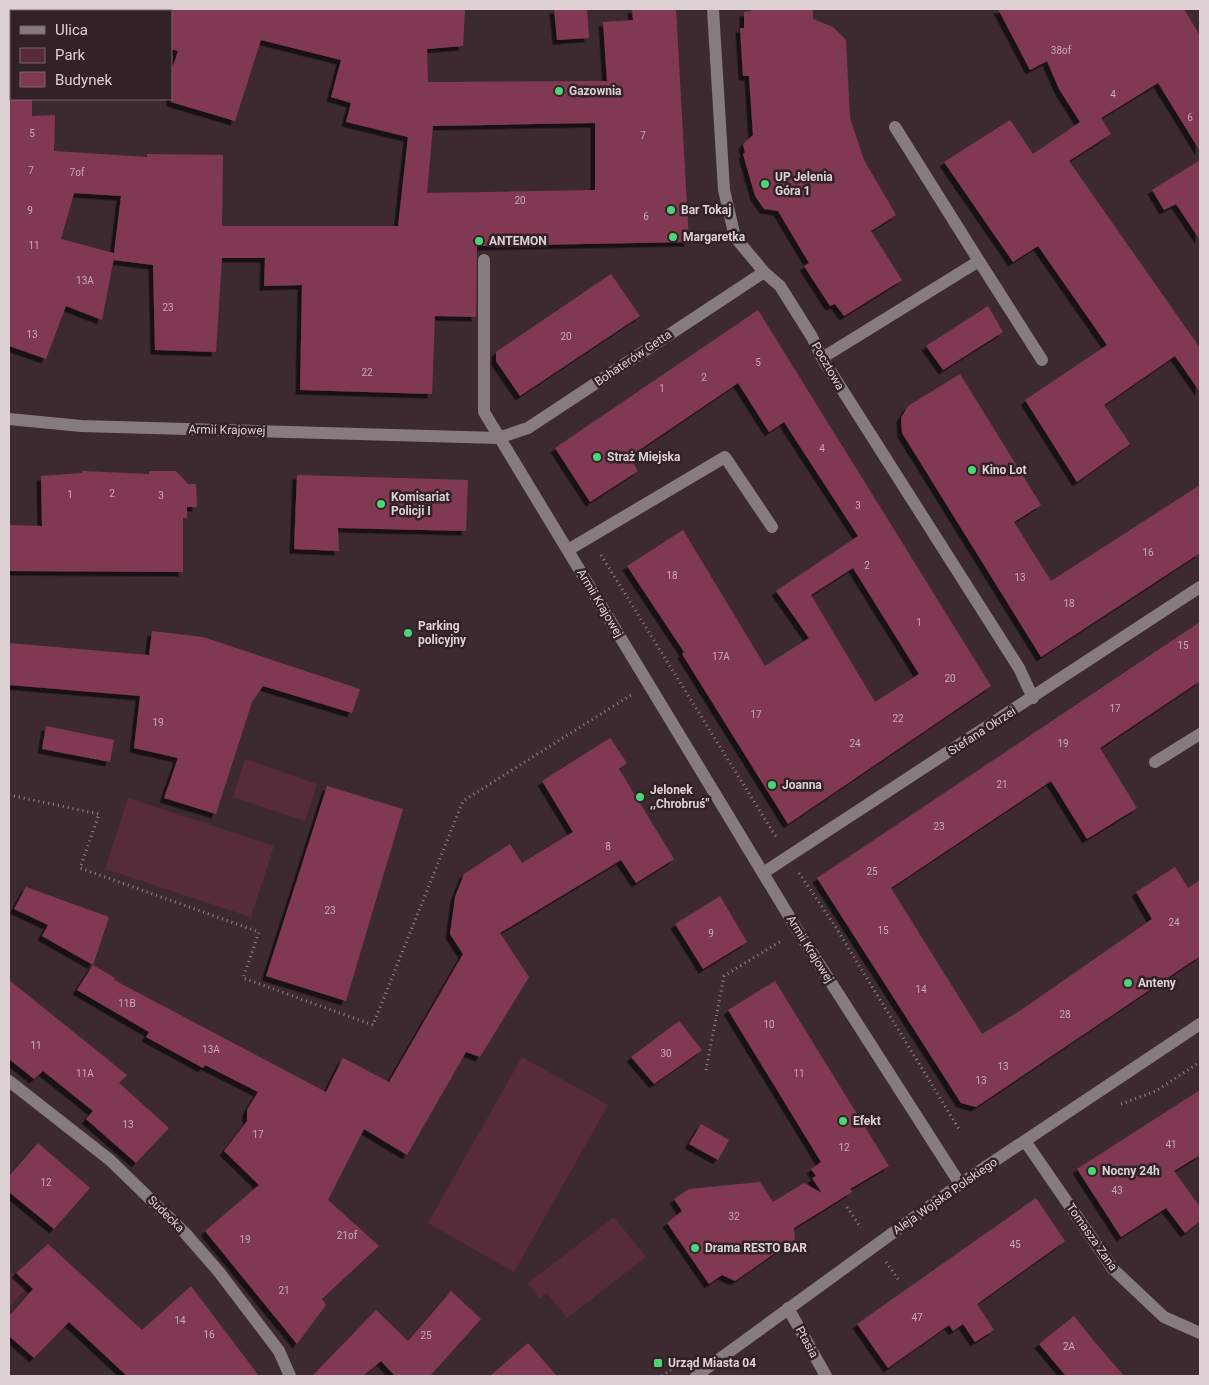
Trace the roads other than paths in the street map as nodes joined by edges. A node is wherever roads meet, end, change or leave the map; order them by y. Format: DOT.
graph roads {
  1 [pos="713,9"];
  2 [pos="895,127"];
  3 [pos="484,260"];
  4 [pos="980,262"];
  5 [pos="764,272"];
  6 [pos="822,358"];
  7 [pos="1042,360"];
  8 [pos="9,419"];
  9 [pos="498,438"];
  10 [pos="772,527"];
  11 [pos="568,550"];
  12 [pos="1200,587"];
  13 [pos="1033,698"];
  14 [pos="1200,734"];
  15 [pos="1155,762"];
  16 [pos="763,873"];
  17 [pos="1200,1024"];
  18 [pos="9,1081"];
  19 [pos="1025,1141"];
  20 [pos="960,1184"];
  21 [pos="788,1308"];
  22 [pos="1200,1333"];
  23 [pos="287,1375"];
  24 [pos="696,1376"];
  25 [pos="826,1376"];
  1 -- 5 [label="street, Pocztowa"];
  2 -- 4 [label="street"];
  3 -- 9 [label="street"];
  4 -- 6 [label="street"];
  4 -- 7 [label="street"];
  5 -- 6 [label="street, Pocztowa"];
  5 -- 9 [label="street, Bohaterów Getta"];
  6 -- 13 [label="street, Pocztowa"];
  8 -- 9 [label="street, Armii Krajowej"];
  9 -- 11 [label="street, Armii Krajowej"];
  10 -- 11 [label="street"];
  11 -- 16 [label="street, Armii Krajowej"];
  12 -- 13 [label="street, Stefana Okrzei"];
  13 -- 16 [label="street, Stefana Okrzei"];
  14 -- 15 [label="street"];
  16 -- 20 [label="street, Armii Krajowej"];
  17 -- 19 [label="street, Aleja Wojska Polskiego"];
  18 -- 23 [label="street, Sudecka"];
  19 -- 20 [label="street, Aleja Wojska Polskiego"];
  19 -- 22 [label="street, Tomasza Zana"];
  20 -- 21 [label="street, Aleja Wojska Polskiego"];
  21 -- 24 [label="street, Aleja Wojska Polskiego"];
  21 -- 25 [label="street, Ptasia"];
}
